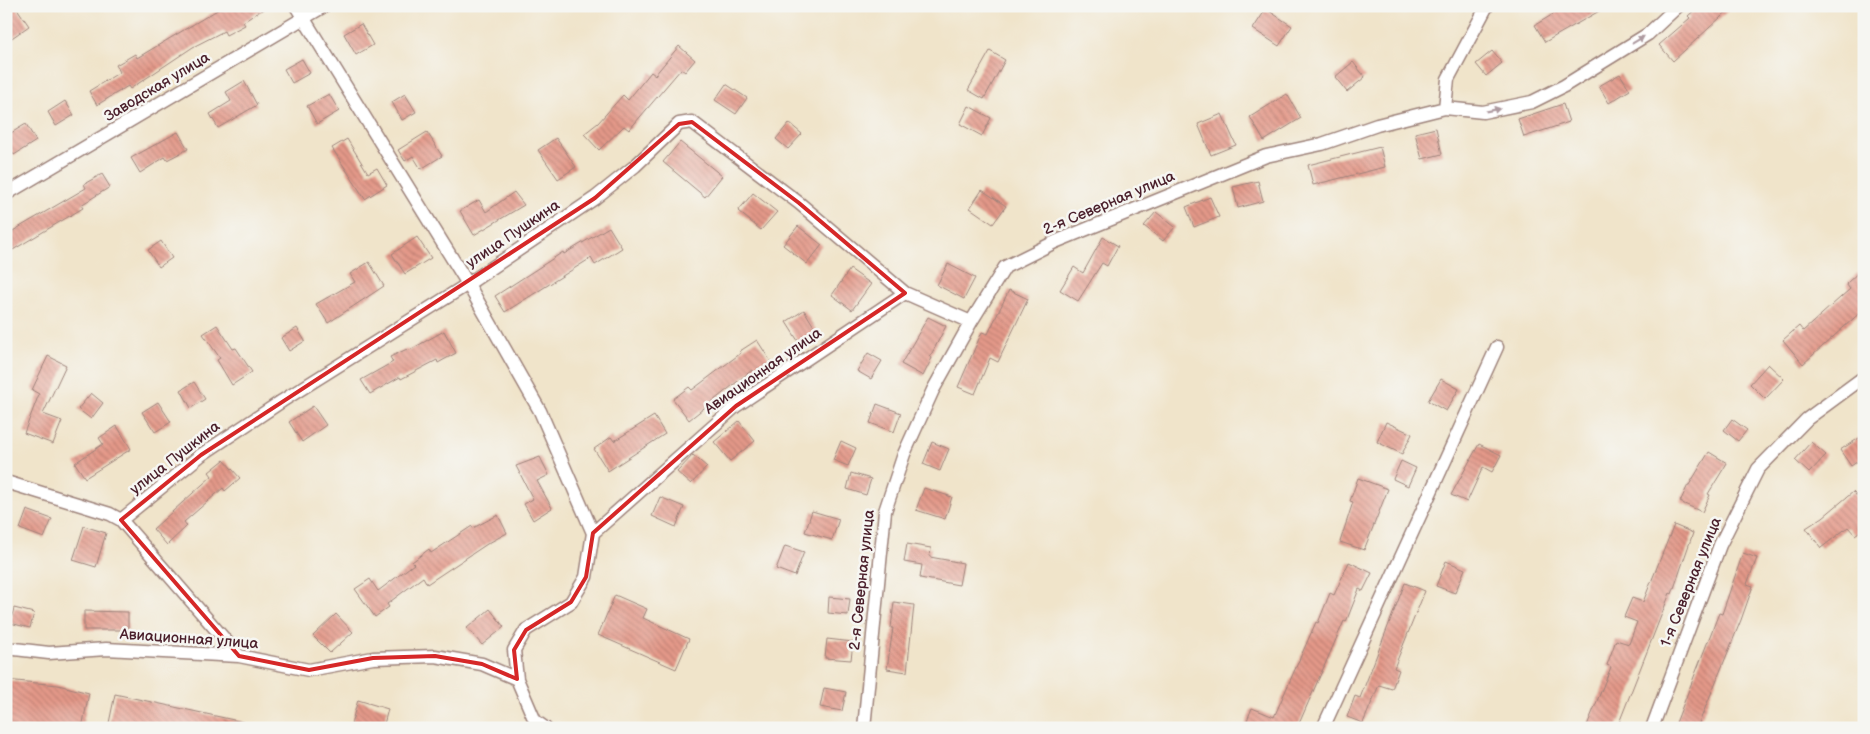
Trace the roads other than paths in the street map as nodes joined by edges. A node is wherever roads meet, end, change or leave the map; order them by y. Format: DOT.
graph roads {
  1 [pos="296,6"];
  2 [pos="324,6"];
  3 [pos="1488,6"];
  4 [pos="1678,6"];
  5 [pos="304,19"];
  6 [pos="1444,108"];
  7 [pos="6,194"];
  8 [pos="468,284"];
  9 [pos="905,293"];
  10 [pos="970,322"];
  11 [pos="1497,347"];
  12 [pos="1864,377"];
  13 [pos="6,482"];
  14 [pos="121,520"];
  15 [pos="594,532"];
  16 [pos="6,648"];
  17 [pos="239,656"];
  18 [pos="517,679"];
  19 [pos="545,728"];
  20 [pos="864,728"];
  21 [pos="1323,728"];
  22 [pos="1652,728"];
  1 -- 5 [label="street"];
  2 -- 5 [label="street, Заводская улица"];
  3 -- 6 [label="street"];
  6 -- 4 [label="street, 2-я Северная улица, one-way"];
  5 -- 7 [label="street, Заводская улица"];
  5 -- 8 [label="street"];
  6 -- 10 [label="street, 2-я Северная улица"];
  8 -- 9 [label="street, улица Пушкина"];
  8 -- 14 [label="street, улица Пушкина"];
  8 -- 15 [label="street"];
  9 -- 10 [label="street"];
  9 -- 15 [label="street, Авиационная улица"];
  10 -- 20 [label="street, 2-я Северная улица"];
  11 -- 21 [label="street"];
  12 -- 22 [label="street, 1-я Северная улица"];
  13 -- 14 [label="street"];
  14 -- 17 [label="street"];
  15 -- 18 [label="street"];
  16 -- 17 [label="street, Авиационная улица"];
  17 -- 18 [label="street, Авиационная улица"];
  18 -- 19 [label="street"];
}
